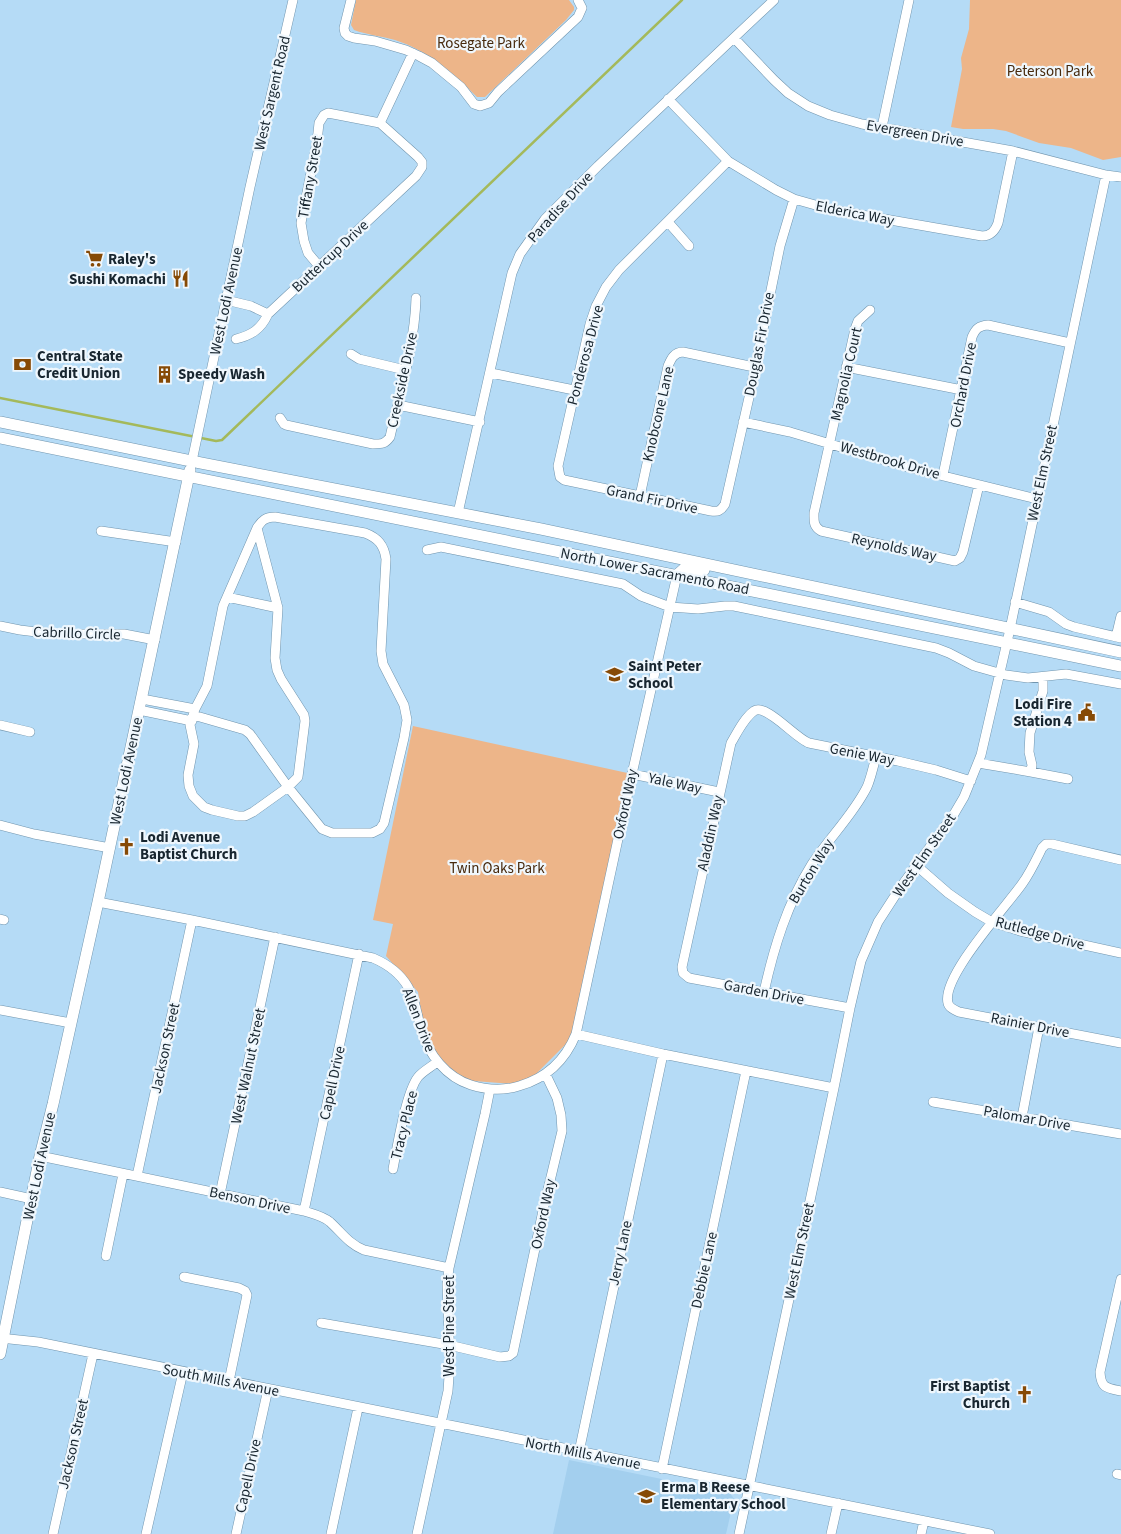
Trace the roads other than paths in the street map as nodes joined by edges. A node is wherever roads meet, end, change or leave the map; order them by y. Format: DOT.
graph roads {
  1 [pos="293,0"];
  2 [pos="351,0"];
  3 [pos="774,0"];
  4 [pos="909,0"];
  5 [pos="580,4"];
  6 [pos="734,38"];
  7 [pos="413,53"];
  8 [pos="668,99"];
  9 [pos="380,124"];
  10 [pos="882,127"];
  11 [pos="1013,151"];
  12 [pos="728,161"];
  13 [pos="1106,175"];
  14 [pos="1121,177"];
  15 [pos="250,187"];
  16 [pos="794,199"];
  17 [pos="668,222"];
  18 [pos="689,246"];
  19 [pos="319,266"];
  20 [pos="416,298"];
  21 [pos="226,300"];
  22 [pos="870,310"];
  23 [pos="268,314"];
  24 [pos="236,340"];
  25 [pos="1070,343"];
  26 [pos="351,354"];
  27 [pos="754,367"];
  28 [pos="846,367"];
  29 [pos="405,370"];
  30 [pos="491,374"];
  31 [pos="574,390"];
  32 [pos="962,390"];
  33 [pos="398,405"];
  34 [pos="280,418"];
  35 [pos="0,422"];
  36 [pos="480,422"];
  37 [pos="743,422"];
  38 [pos="0,431"];
  39 [pos="49,432"];
  40 [pos="0,438"];
  41 [pos="830,444"];
  42 [pos="192,461"];
  43 [pos="943,475"];
  44 [pos="189,476"];
  45 [pos="562,478"];
  46 [pos="979,485"];
  47 [pos="728,491"];
  48 [pos="640,496"];
  49 [pos="1037,499"];
  50 [pos="458,513"];
  51 [pos="426,524"];
  52 [pos="257,528"];
  53 [pos="816,528"];
  54 [pos="101,531"];
  55 [pos="176,542"];
  56 [pos="427,550"];
  57 [pos="753,574"];
  58 [pos="677,575"];
  59 [pos="227,597"];
  60 [pos="1015,602"];
  61 [pos="670,607"];
  62 [pos="278,608"];
  63 [pos="1121,616"];
  64 [pos="0,626"];
  65 [pos="1010,629"];
  66 [pos="1119,637"];
  67 [pos="155,640"];
  68 [pos="1006,642"];
  69 [pos="1121,652"];
  70 [pos="1121,666"];
  71 [pos="998,673"];
  72 [pos="1043,677"];
  73 [pos="1121,684"];
  74 [pos="141,704"];
  75 [pos="763,710"];
  76 [pos="193,715"];
  77 [pos="0,725"];
  78 [pos="30,732"];
  79 [pos="876,758"];
  80 [pos="978,763"];
  81 [pos="1031,772"];
  82 [pos="632,774"];
  83 [pos="1068,779"];
  84 [pos="971,781"];
  85 [pos="288,787"];
  86 [pos="719,792"];
  87 [pos="0,825"];
  88 [pos="110,848"];
  89 [pos="1121,860"];
  90 [pos="917,866"];
  91 [pos="98,902"];
  92 [pos="192,920"];
  93 [pos="992,922"];
  94 [pos="275,937"];
  95 [pos="1121,952"];
  96 [pos="360,954"];
  97 [pos="682,971"];
  98 [pos="764,992"];
  99 [pos="850,1008"];
  100 [pos="0,1010"];
  101 [pos="71,1023"];
  102 [pos="1039,1026"];
  103 [pos="576,1034"];
  104 [pos="1121,1042"];
  105 [pos="663,1054"];
  106 [pos="437,1062"];
  107 [pos="746,1071"];
  108 [pos="546,1075"];
  109 [pos="834,1088"];
  110 [pos="490,1089"];
  111 [pos="933,1102"];
  112 [pos="1022,1117"];
  113 [pos="1121,1134"];
  114 [pos="40,1156"];
  115 [pos="393,1169"];
  116 [pos="123,1174"];
  117 [pos="137,1176"];
  118 [pos="0,1192"];
  119 [pos="220,1194"];
  120 [pos="32,1199"];
  121 [pos="304,1211"];
  122 [pos="106,1256"];
  123 [pos="449,1268"];
  124 [pos="184,1277"];
  125 [pos="1121,1278"];
  126 [pos="1118,1304"];
  127 [pos="321,1323"];
  128 [pos="2,1338"];
  129 [pos="449,1345"];
  130 [pos="0,1354"];
  131 [pos="93,1354"];
  132 [pos="183,1372"];
  133 [pos="229,1382"];
  134 [pos="268,1389"];
  135 [pos="1121,1391"];
  136 [pos="358,1408"];
  137 [pos="442,1424"];
  138 [pos="578,1452"];
  139 [pos="662,1469"];
  140 [pos="750,1487"];
  141 [pos="838,1503"];
  142 [pos="924,1520"];
  143 [pos="53,1534"];
  144 [pos="146,1534"];
  145 [pos="236,1534"];
  146 [pos="331,1534"];
  147 [pos="417,1534"];
  148 [pos="740,1534"];
  149 [pos="831,1534"];
  150 [pos="921,1534"];
  151 [pos="990,1534"];
  1 -- 15 [label="street, West Sargent Road"];
  2 -- 7 [label="street"];
  3 -- 6 [label="street, Paradise Drive"];
  4 -- 10 [label="street"];
  5 -- 7 [label="street"];
  6 -- 8 [label="street, Paradise Drive"];
  6 -- 10 [label="street, Evergreen Drive"];
  7 -- 9 [label="street"];
  8 -- 12 [label="street, Elderica Way"];
  8 -- 30 [label="street, Paradise Drive"];
  9 -- 19 [label="street, Buttercup Drive"];
  9 -- 19 [label="street, Tiffany Street"];
  10 -- 11 [label="street, Evergreen Drive"];
  11 -- 13 [label="street, Evergreen Drive"];
  11 -- 16 [label="street, Elderica Way"];
  12 -- 16 [label="street, Elderica Way"];
  12 -- 17 [label="street, Ponderosa Drive"];
  13 -- 14 [label="street, Evergreen Drive"];
  13 -- 25 [label="street, West Elm Street"];
  15 -- 21 [label="street, West Lodi Avenue"];
  16 -- 27 [label="street, Douglas Fir Drive"];
  17 -- 18 [label="street"];
  17 -- 31 [label="street, Ponderosa Drive"];
  19 -- 23 [label="street, Buttercup Drive"];
  20 -- 29 [label="street, Creekside Drive"];
  21 -- 23 [label="street"];
  21 -- 42 [label="street, West Lodi Avenue"];
  22 -- 28 [label="street, Magnolia Court"];
  23 -- 24 [label="street, Buttercup Drive"];
  25 -- 32 [label="street, Orchard Drive"];
  25 -- 49 [label="street, West Elm Street"];
  26 -- 29 [label="street"];
  27 -- 37 [label="street, Douglas Fir Drive"];
  27 -- 48 [label="street, Knobcone Lane"];
  28 -- 32 [label="street"];
  28 -- 41 [label="street, Magnolia Court"];
  29 -- 33 [label="street, Creekside Drive"];
  30 -- 31 [label="street"];
  30 -- 36 [label="street, Paradise Drive"];
  31 -- 45 [label="street, Ponderosa Drive"];
  32 -- 43 [label="street, Orchard Drive"];
  33 -- 34 [label="street, Creekside Drive"];
  33 -- 36 [label="street"];
  35 -- 39 [label="main road, North Lower Sacramento Road"];
  36 -- 50 [label="street, Paradise Drive"];
  37 -- 41 [label="street, Westbrook Drive"];
  37 -- 47 [label="street, Douglas Fir Drive"];
  38 -- 39 [label="main road"];
  39 -- 42 [label="main road, North Lower Sacramento Road"];
  40 -- 44 [label="main road, North Lower Sacramento Road"];
  41 -- 43 [label="street, Westbrook Drive"];
  41 -- 53 [label="street, Magnolia Court"];
  42 -- 44 [label="main road, West Lodi Avenue"];
  42 -- 50 [label="main road, North Lower Sacramento Road"];
  43 -- 46 [label="street, Westbrook Drive"];
  44 -- 51 [label="main road, North Lower Sacramento Road"];
  44 -- 55 [label="main road, West Lodi Avenue"];
  45 -- 48 [label="street, Grand Fir Drive"];
  46 -- 49 [label="street, Westbrook Drive"];
  46 -- 53 [label="street, Reynolds Way"];
  47 -- 48 [label="street, Grand Fir Drive"];
  49 -- 60 [label="street, West Elm Street"];
  50 -- 51 [label="main road"];
  50 -- 57 [label="main road, North Lower Sacramento Road"];
  51 -- 58 [label="main road, North Lower Sacramento Road"];
  52 -- 59 [label="street"];
  52 -- 62 [label="street"];
  52 -- 85 [label="street"];
  54 -- 55 [label="street"];
  55 -- 67 [label="main road, West Lodi Avenue"];
  56 -- 61 [label="street"];
  57 -- 58 [label="main road"];
  57 -- 65 [label="main road, North Lower Sacramento Road"];
  58 -- 61 [label="street, Oxford Way"];
  58 -- 68 [label="main road, North Lower Sacramento Road"];
  59 -- 62 [label="street"];
  59 -- 76 [label="street"];
  60 -- 65 [label="street, West Elm Street"];
  60 -- 66 [label="street"];
  61 -- 71 [label="street"];
  61 -- 82 [label="street, Oxford Way"];
  62 -- 85 [label="street"];
  63 -- 66 [label="street"];
  64 -- 67 [label="street, Cabrillo Circle"];
  65 -- 68 [label="street, West Elm Street"];
  65 -- 69 [label="main road, North Lower Sacramento Road"];
  67 -- 74 [label="main road, West Lodi Avenue"];
  68 -- 70 [label="main road, North Lower Sacramento Road"];
  68 -- 71 [label="street, West Elm Street"];
  71 -- 72 [label="street"];
  71 -- 80 [label="street, West Elm Street"];
  72 -- 73 [label="street"];
  72 -- 81 [label="street"];
  74 -- 76 [label="street"];
  74 -- 88 [label="main road, West Lodi Avenue"];
  75 -- 79 [label="street, Genie Way"];
  75 -- 86 [label="street, Aladdin Way"];
  76 -- 85 [label="street"];
  76 -- 85 [label="street"];
  77 -- 78 [label="street"];
  79 -- 84 [label="street, Genie Way"];
  79 -- 98 [label="street, Burton Way"];
  80 -- 81 [label="street"];
  80 -- 84 [label="street, West Elm Street"];
  81 -- 83 [label="street"];
  82 -- 86 [label="street, Yale Way"];
  82 -- 103 [label="street, Oxford Way"];
  84 -- 90 [label="street, West Elm Street"];
  86 -- 97 [label="street, Aladdin Way"];
  87 -- 88 [label="street"];
  88 -- 91 [label="main road, West Lodi Avenue"];
  89 -- 93 [label="street"];
  90 -- 93 [label="street, Rutledge Drive"];
  90 -- 99 [label="street, West Elm Street"];
  91 -- 92 [label="street, Allen Drive"];
  91 -- 101 [label="main road, West Lodi Avenue"];
  92 -- 94 [label="street, Allen Drive"];
  92 -- 117 [label="street, Jackson Street"];
  93 -- 95 [label="street, Rutledge Drive"];
  93 -- 102 [label="street, Rainier Drive"];
  94 -- 96 [label="street, Allen Drive"];
  94 -- 119 [label="street, West Walnut Street"];
  96 -- 106 [label="street, Allen Drive"];
  96 -- 121 [label="street, Capell Drive"];
  97 -- 98 [label="street, Garden Drive"];
  98 -- 99 [label="street, Garden Drive"];
  99 -- 109 [label="street, West Elm Street"];
  100 -- 101 [label="street"];
  101 -- 114 [label="main road, West Lodi Avenue"];
  102 -- 104 [label="street, Rainier Drive"];
  102 -- 112 [label="street"];
  103 -- 105 [label="street"];
  103 -- 108 [label="street, Allen Drive"];
  105 -- 107 [label="street"];
  105 -- 138 [label="street, Jerry Lane"];
  106 -- 110 [label="street, Allen Drive"];
  106 -- 115 [label="street, Tracy Place"];
  107 -- 109 [label="street"];
  107 -- 139 [label="street, Debbie Lane"];
  108 -- 110 [label="street, Allen Drive"];
  108 -- 129 [label="street, Oxford Way"];
  109 -- 140 [label="street, West Elm Street"];
  110 -- 123 [label="street, West Pine Street"];
  111 -- 112 [label="street, Palomar Drive"];
  112 -- 113 [label="street, Palomar Drive"];
  114 -- 116 [label="street, Benson Drive"];
  114 -- 120 [label="main road, West Lodi Avenue"];
  116 -- 117 [label="street, Benson Drive"];
  116 -- 122 [label="street"];
  117 -- 119 [label="street, Benson Drive"];
  118 -- 120 [label="street"];
  119 -- 121 [label="street, Benson Drive"];
  120 -- 128 [label="main road, West Lodi Avenue"];
  121 -- 123 [label="street, Benson Drive"];
  123 -- 129 [label="street, West Pine Street"];
  124 -- 133 [label="street"];
  125 -- 126 [label="street"];
  126 -- 135 [label="street"];
  127 -- 129 [label="street"];
  128 -- 130 [label="main road, West Lodi Avenue"];
  128 -- 131 [label="street, South Mills Avenue"];
  129 -- 137 [label="street, West Pine Street"];
  131 -- 132 [label="street, South Mills Avenue"];
  131 -- 143 [label="street, Jackson Street"];
  132 -- 133 [label="street, South Mills Avenue"];
  132 -- 144 [label="street"];
  133 -- 134 [label="street, South Mills Avenue"];
  134 -- 136 [label="street, South Mills Avenue"];
  134 -- 145 [label="street, Capell Drive"];
  136 -- 137 [label="street, South Mills Avenue"];
  136 -- 146 [label="street"];
  137 -- 138 [label="street, North Mills Avenue"];
  137 -- 147 [label="street, West Pine Street"];
  138 -- 139 [label="street, North Mills Avenue"];
  139 -- 140 [label="street, North Mills Avenue"];
  140 -- 141 [label="street, North Mills Avenue"];
  140 -- 148 [label="street, West Elm Street"];
  141 -- 142 [label="street, North Mills Avenue"];
  141 -- 149 [label="street"];
  142 -- 150 [label="street"];
  142 -- 151 [label="street, North Mills Avenue"];
}
